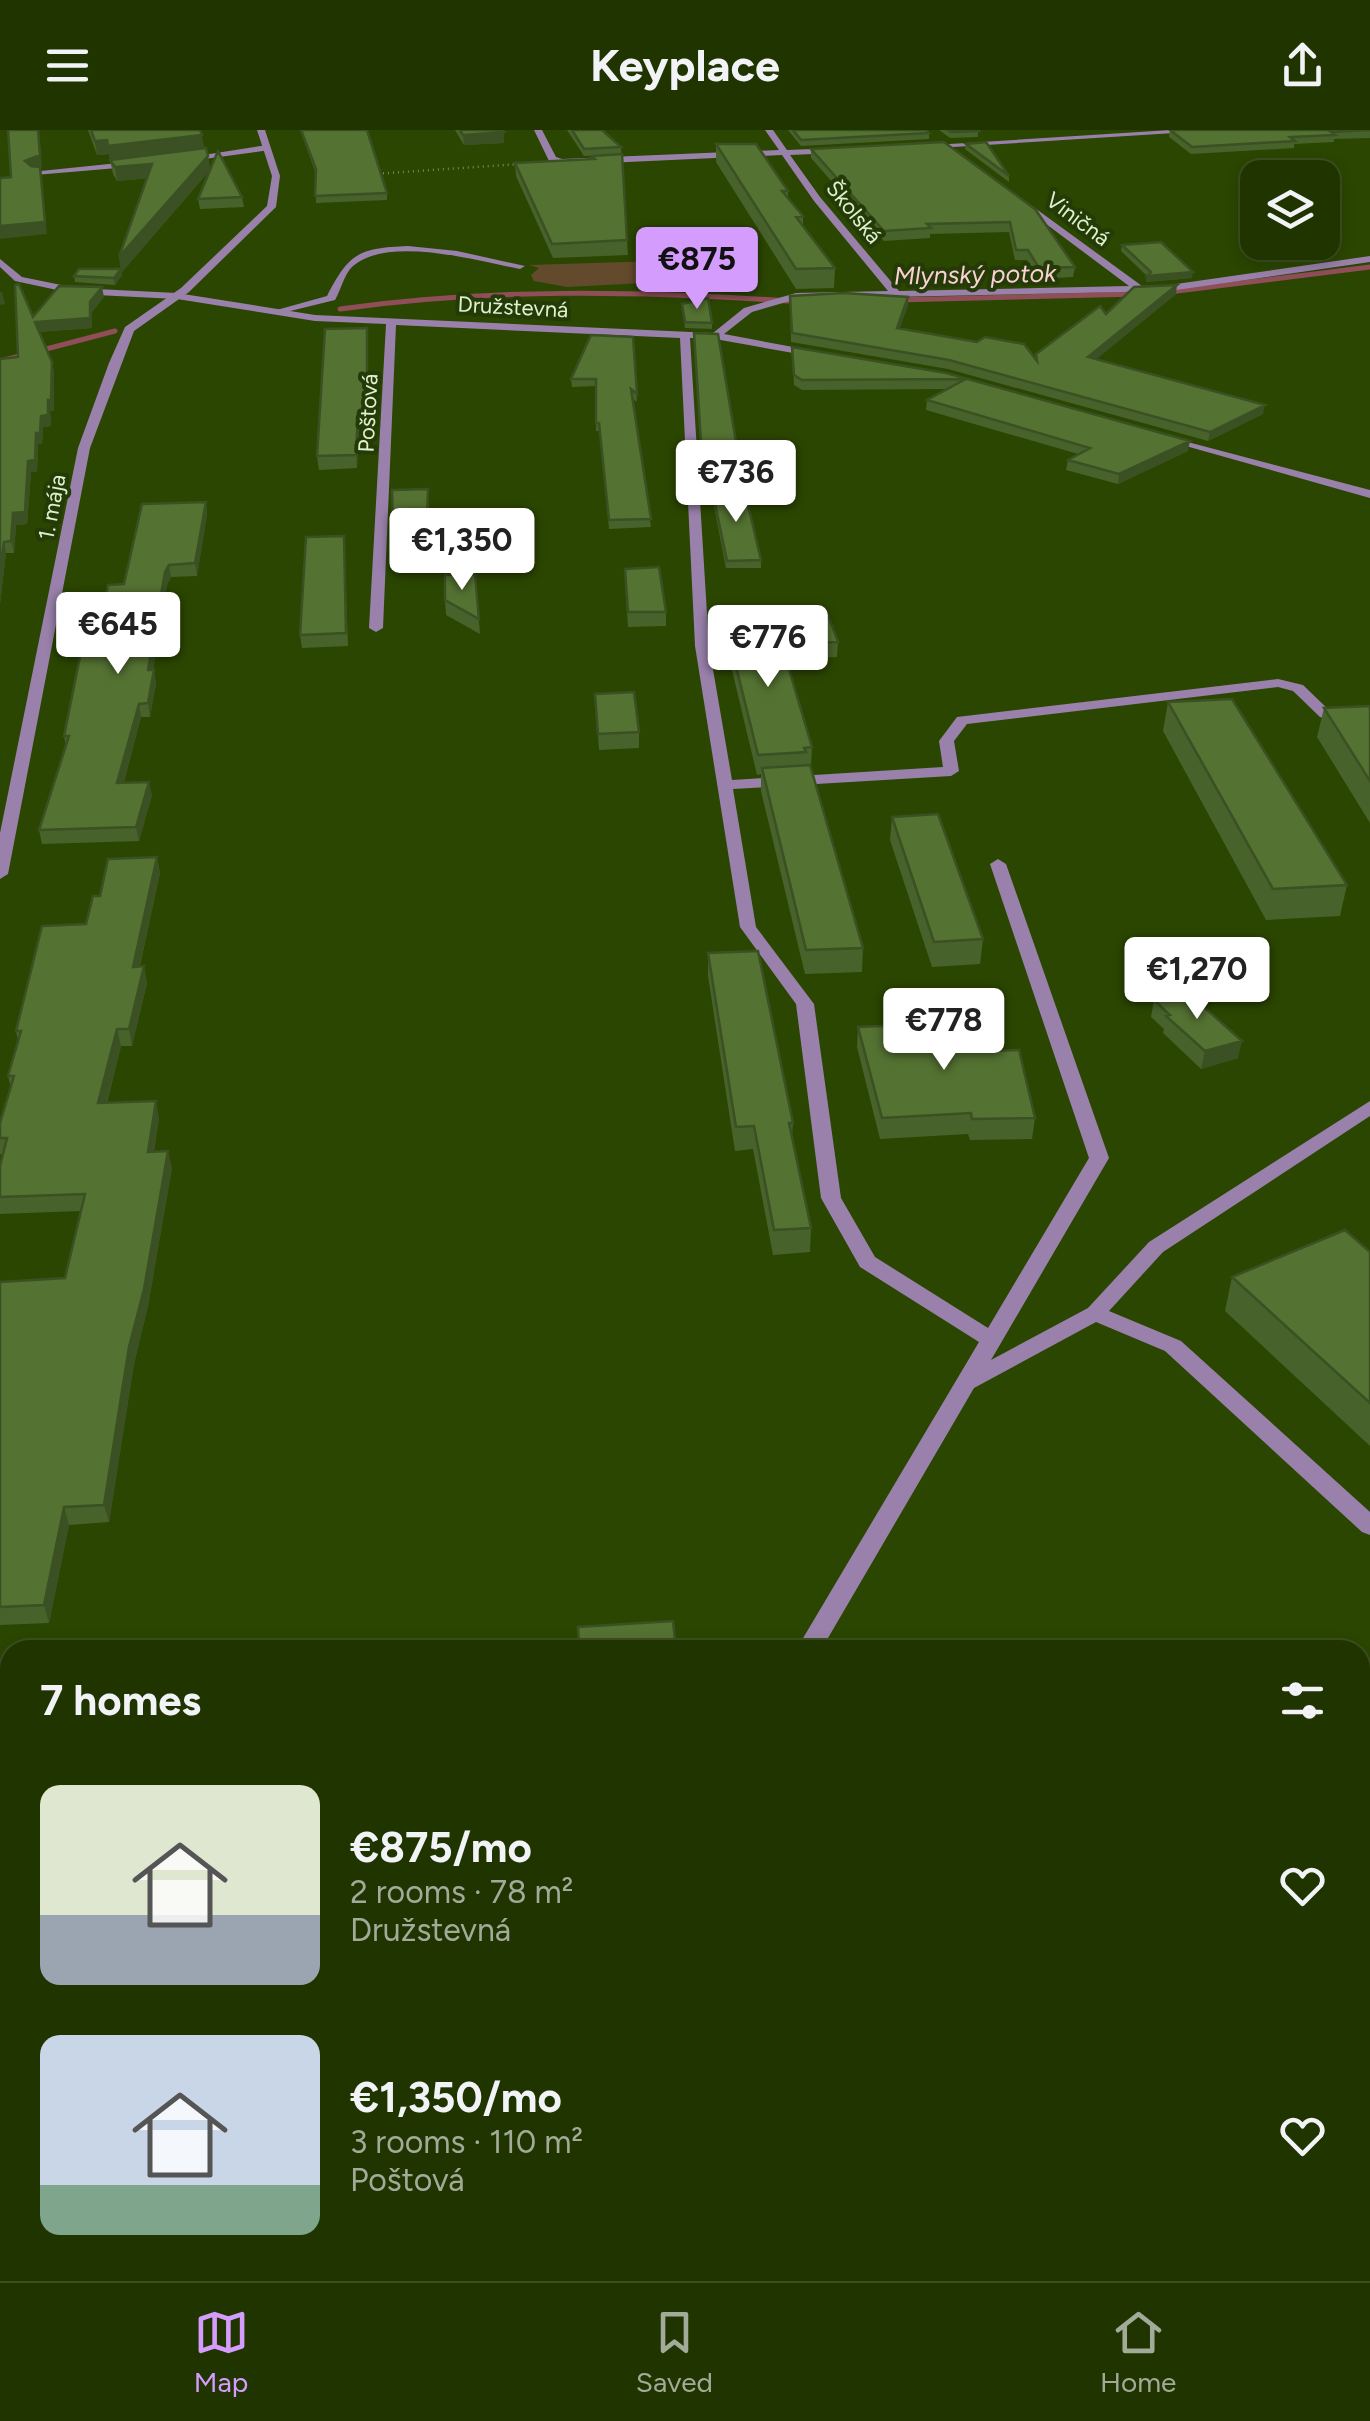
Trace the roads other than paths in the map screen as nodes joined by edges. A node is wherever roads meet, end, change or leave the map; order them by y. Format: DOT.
graph roads {
  1 [pos="261,130"];
  2 [pos="538,130"];
  3 [pos="769,130"];
  4 [pos="928,130"];
  5 [pos="1218,130"];
  6 [pos="944,145"];
  7 [pos="905,147"];
  8 [pos="267,148"];
  9 [pos="846,150"];
  10 [pos="786,153"];
  11 [pos="960,156"];
  12 [pos="178,160"];
  13 [pos="159,162"];
  14 [pos="35,172"];
  15 [pos="1004,189"];
  16 [pos="1370,259"];
  17 [pos="0,262"];
  18 [pos="520,266"];
  19 [pos="1140,289"];
  20 [pos="895,293"];
  21 [pos="177,296"];
  22 [pos="278,312"];
  23 [pos="391,321"];
  24 [pos="686,334"];
  25 [pos="715,336"];
  26 [pos="831,356"];
  27 [pos="1159,435"];
  28 [pos="1370,494"];
  29 [pos="376,628"];
  30 [pos="1370,728"];
  31 [pos="723,785"];
  32 [pos="998,864"];
  33 [pos="0,874"];
  34 [pos="1370,1107"];
  35 [pos="1095,1313"];
  36 [pos="991,1340"];
  37 [pos="966,1383"];
  38 [pos="1370,1526"];
  39 [pos="814,1640"];
  1 -- 8 [label="street"];
  2 -- 10 [label="street"];
  3 -- 10 [label="street, Školská"];
  4 -- 6 [label="street"];
  5 -- 6 [label="street"];
  6 -- 7 [label="street"];
  6 -- 11 [label="street"];
  8 -- 12 [label="street"];
  8 -- 21 [label="street, 1. mája"];
  9 -- 10 [label="street"];
  10 -- 20 [label="street, Školská"];
  13 -- 14 [label="street"];
  15 -- 19 [label="street, Viničná"];
  16 -- 19 [label="street"];
  17 -- 21 [label="street, Družstevná"];
  18 -- 22 [label="street"];
  19 -- 20 [label="street"];
  20 -- 25 [label="street"];
  21 -- 22 [label="street, Družstevná"];
  21 -- 33 [label="street, 1. mája"];
  22 -- 23 [label="street, Družstevná"];
  23 -- 24 [label="street, Družstevná"];
  23 -- 29 [label="street, Poštová"];
  24 -- 25 [label="street, Družstevná"];
  24 -- 31 [label="street"];
  25 -- 26 [label="street, Družstevná"];
  27 -- 28 [label="street"];
  30 -- 31 [label="street"];
  31 -- 36 [label="street"];
  32 -- 36 [label="street"];
  34 -- 35 [label="street"];
  35 -- 37 [label="street"];
  35 -- 38 [label="street"];
  36 -- 37 [label="street"];
  37 -- 39 [label="street"];
}
